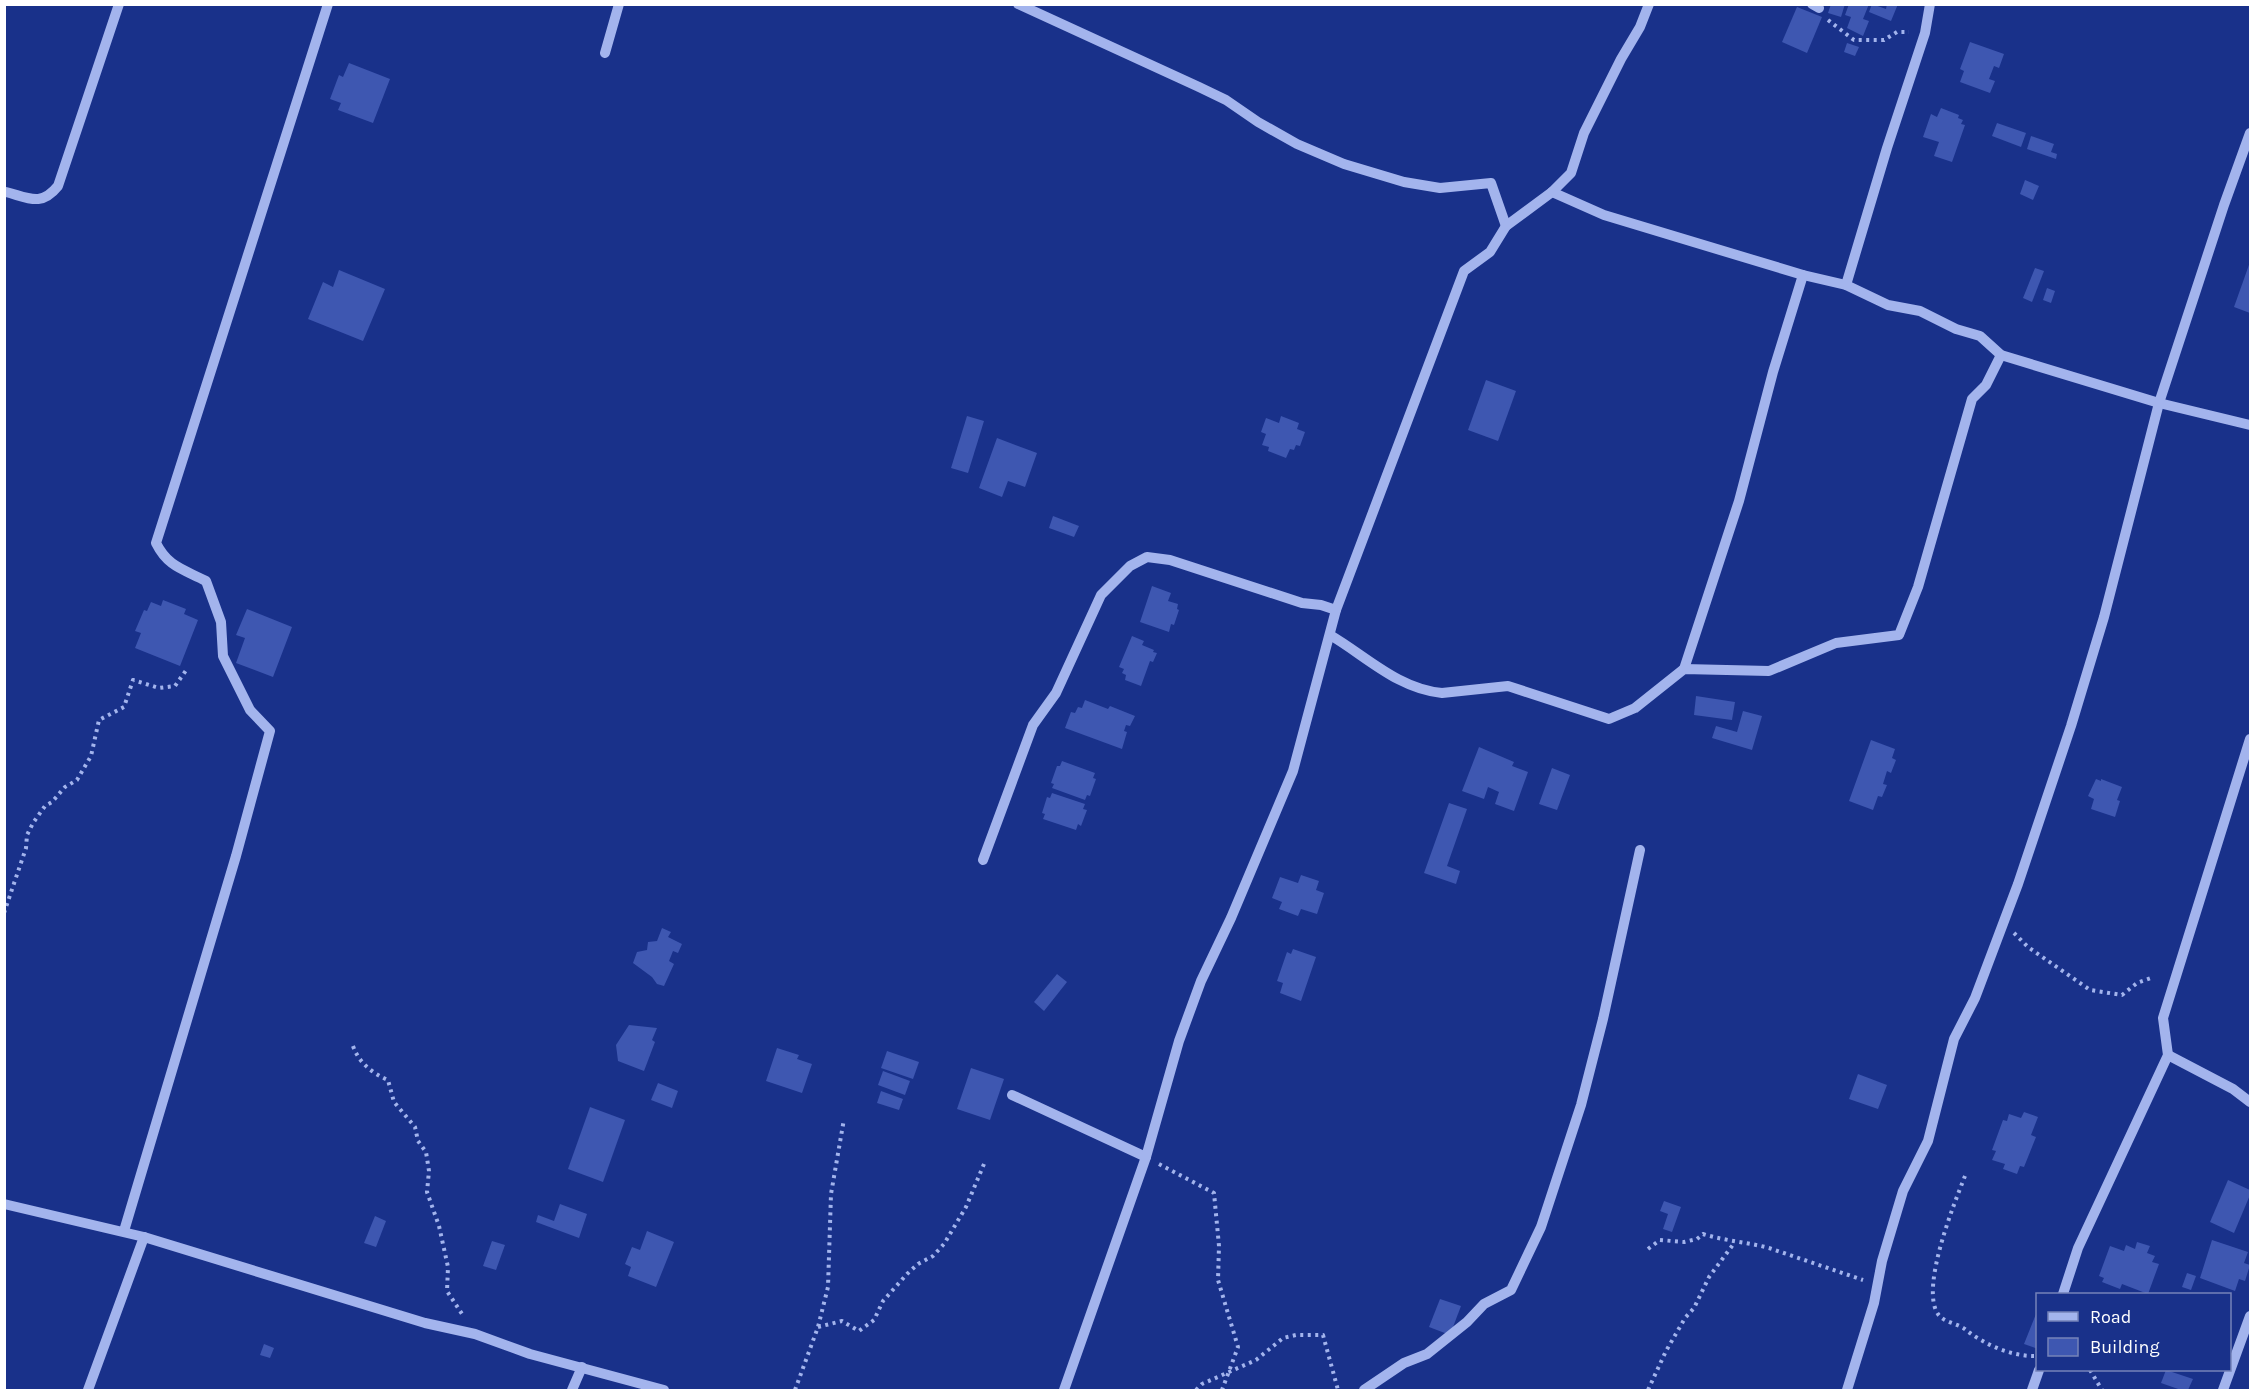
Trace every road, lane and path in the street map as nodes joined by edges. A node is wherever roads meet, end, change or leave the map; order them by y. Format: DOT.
graph roads {
  1 [pos="119,4"];
  2 [pos="328,4"];
  3 [pos="619,4"];
  4 [pos="1018,4"];
  5 [pos="1649,4"];
  6 [pos="1930,4"];
  7 [pos="1816,6"];
  8 [pos="1925,33"];
  9 [pos="605,53"];
  10 [pos="2250,133"];
  11 [pos="6,192"];
  12 [pos="1552,192"];
  13 [pos="1506,226"];
  14 [pos="1803,275"];
  15 [pos="1846,285"];
  16 [pos="2001,355"];
  17 [pos="2159,403"];
  18 [pos="2250,425"];
  19 [pos="1336,610"];
  20 [pos="1330,635"];
  21 [pos="187,669"];
  22 [pos="1684,669"];
  23 [pos="2250,739"];
  24 [pos="1640,850"];
  25 [pos="983,860"];
  26 [pos="4,913"];
  27 [pos="2003,922"];
  28 [pos="2154,977"];
  29 [pos="353,1046"];
  30 [pos="2168,1055"];
  31 [pos="1012,1095"];
  32 [pos="2250,1102"];
  33 [pos="844,1119"];
  34 [pos="1146,1157"];
  35 [pos="984,1164"];
  36 [pos="1965,1176"];
  37 [pos="4,1204"];
  38 [pos="124,1231"];
  39 [pos="144,1237"];
  40 [pos="1736,1241"];
  41 [pos="1648,1249"];
  42 [pos="1877,1284"];
  43 [pos="2063,1293"];
  44 [pos="2250,1316"];
  45 [pos="818,1327"];
  46 [pos="475,1334"];
  47 [pos="2036,1355"];
  48 [pos="582,1367"];
  49 [pos="2231,1368"];
  50 [pos="2039,1371"];
  51 [pos="2091,1371"];
  52 [pos="2230,1371"];
  53 [pos="1229,1372"];
  54 [pos="88,1390"];
  55 [pos="572,1390"];
  56 [pos="664,1390"];
  57 [pos="795,1390"];
  58 [pos="1064,1390"];
  59 [pos="1196,1390"];
  60 [pos="1222,1390"];
  61 [pos="1338,1390"];
  62 [pos="1364,1390"];
  63 [pos="1648,1390"];
  64 [pos="1847,1390"];
  65 [pos="2032,1390"];
  66 [pos="2102,1390"];
  67 [pos="2223,1390"];
  1 -- 11 [label="street"];
  2 -- 38 [label="street"];
  3 -- 9 [label="street"];
  4 -- 13 [label="street"];
  5 -- 12 [label="street"];
  6 -- 8 [label="street"];
  7 -- 8 [label="path"];
  8 -- 15 [label="street"];
  10 -- 17 [label="street"];
  12 -- 13 [label="street"];
  12 -- 14 [label="street"];
  13 -- 19 [label="street"];
  14 -- 15 [label="street"];
  14 -- 22 [label="street"];
  15 -- 16 [label="street"];
  16 -- 17 [label="street"];
  16 -- 22 [label="street"];
  17 -- 18 [label="street"];
  17 -- 27 [label="street"];
  19 -- 20 [label="street"];
  19 -- 25 [label="street"];
  20 -- 22 [label="street"];
  20 -- 34 [label="street"];
  21 -- 26 [label="path"];
  23 -- 30 [label="street"];
  24 -- 62 [label="street"];
  27 -- 28 [label="path"];
  27 -- 42 [label="street"];
  29 -- 46 [label="path"];
  30 -- 32 [label="street"];
  30 -- 43 [label="street"];
  31 -- 34 [label="street"];
  33 -- 45 [label="path"];
  34 -- 53 [label="path"];
  34 -- 58 [label="street"];
  35 -- 45 [label="path"];
  36 -- 47 [label="path"];
  37 -- 38 [label="street"];
  38 -- 39 [label="street"];
  39 -- 46 [label="street"];
  39 -- 54 [label="street"];
  40 -- 41 [label="path"];
  40 -- 42 [label="path"];
  40 -- 63 [label="path"];
  42 -- 64 [label="street"];
  44 -- 49 [label="street"];
  45 -- 57 [label="path"];
  46 -- 48 [label="street"];
  48 -- 55 [label="street"];
  48 -- 56 [label="street"];
  50 -- 65 [label="street"];
  51 -- 66 [label="path"];
  52 -- 67 [label="street"];
  53 -- 59 [label="path"];
  53 -- 60 [label="path"];
  53 -- 61 [label="path"];
}
